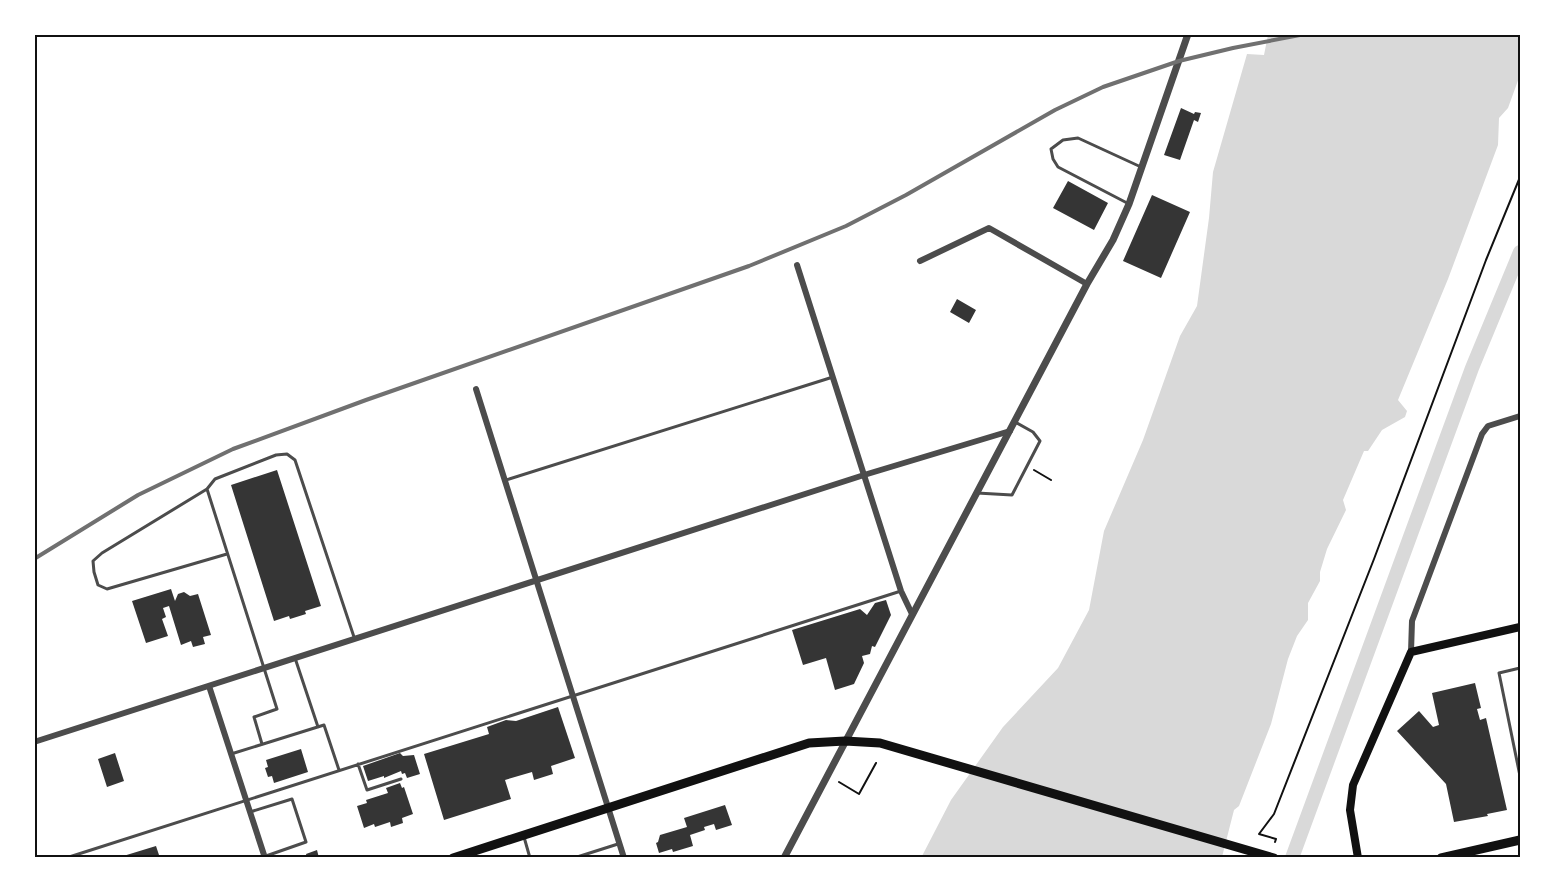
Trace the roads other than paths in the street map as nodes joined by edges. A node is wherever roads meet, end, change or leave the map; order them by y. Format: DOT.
graph roads {
  1 [pos="1188,34"];
  2 [pos="1143,168"];
  3 [pos="1129,204"];
  4 [pos="920,261"];
  5 [pos="797,265"];
  6 [pos="1087,284"];
  7 [pos="832,377"];
  8 [pos="476,389"];
  9 [pos="1521,416"];
  10 [pos="1015,422"];
  11 [pos="1010,431"];
  12 [pos="864,476"];
  13 [pos="506,480"];
  14 [pos="207,489"];
  15 [pos="977,494"];
  16 [pos="227,554"];
  17 [pos="536,582"];
  18 [pos="901,591"];
  19 [pos="912,614"];
  20 [pos="1521,627"];
  21 [pos="354,639"];
  22 [pos="1411,652"];
  23 [pos="295,658"];
  24 [pos="265,668"];
  25 [pos="1521,668"];
  26 [pos="209,686"];
  27 [pos="572,695"];
  28 [pos="318,727"];
  29 [pos="846,741"];
  30 [pos="34,742"];
  31 [pos="262,744"];
  32 [pos="231,754"];
  33 [pos="358,764"];
  34 [pos="339,770"];
  35 [pos="1521,776"];
  36 [pos="400,779"];
  37 [pos="246,800"];
  38 [pos="608,808"];
  39 [pos="250,812"];
  40 [pos="523,835"];
  41 [pos="1521,840"];
  42 [pos="620,843"];
  43 [pos="265,857"];
  44 [pos="66,858"];
  45 [pos="453,858"];
  46 [pos="530,858"];
  47 [pos="574,858"];
  48 [pos="624,858"];
  49 [pos="784,858"];
  50 [pos="1274,858"];
  51 [pos="1358,858"];
  52 [pos="1441,858"];
  1 -- 2 [label="street"];
  2 -- 3 [label="street"];
  2 -- 3 [label="lane"];
  3 -- 6 [label="street"];
  4 -- 6 [label="street"];
  5 -- 7 [label="street"];
  6 -- 10 [label="street"];
  7 -- 12 [label="street"];
  7 -- 13 [label="lane"];
  8 -- 13 [label="street"];
  9 -- 22 [label="street"];
  10 -- 11 [label="street"];
  10 -- 15 [label="lane"];
  11 -- 12 [label="street"];
  11 -- 15 [label="street"];
  12 -- 17 [label="street"];
  12 -- 18 [label="street"];
  13 -- 17 [label="street"];
  14 -- 16 [label="lane"];
  14 -- 16 [label="lane"];
  14 -- 21 [label="lane"];
  15 -- 19 [label="street"];
  16 -- 24 [label="lane"];
  17 -- 21 [label="street"];
  17 -- 27 [label="street"];
  18 -- 19 [label="street"];
  18 -- 27 [label="lane"];
  19 -- 29 [label="street"];
  20 -- 22 [label="main road"];
  21 -- 23 [label="street"];
  22 -- 51 [label="main road"];
  23 -- 24 [label="street"];
  23 -- 28 [label="lane"];
  24 -- 26 [label="street"];
  24 -- 31 [label="lane"];
  25 -- 35 [label="lane"];
  26 -- 30 [label="street"];
  26 -- 32 [label="street"];
  27 -- 33 [label="lane"];
  27 -- 38 [label="street"];
  28 -- 31 [label="lane"];
  28 -- 34 [label="lane"];
  29 -- 38 [label="main road"];
  29 -- 49 [label="street"];
  29 -- 50 [label="main road"];
  31 -- 32 [label="lane"];
  32 -- 37 [label="street"];
  33 -- 34 [label="lane"];
  33 -- 36 [label="lane"];
  34 -- 37 [label="lane"];
  37 -- 39 [label="street"];
  37 -- 44 [label="lane"];
  38 -- 40 [label="main road"];
  38 -- 42 [label="street"];
  39 -- 43 [label="street"];
  39 -- 43 [label="lane"];
  40 -- 45 [label="main road"];
  40 -- 46 [label="lane"];
  41 -- 52 [label="main road"];
  42 -- 47 [label="lane"];
  42 -- 48 [label="street"];
}
